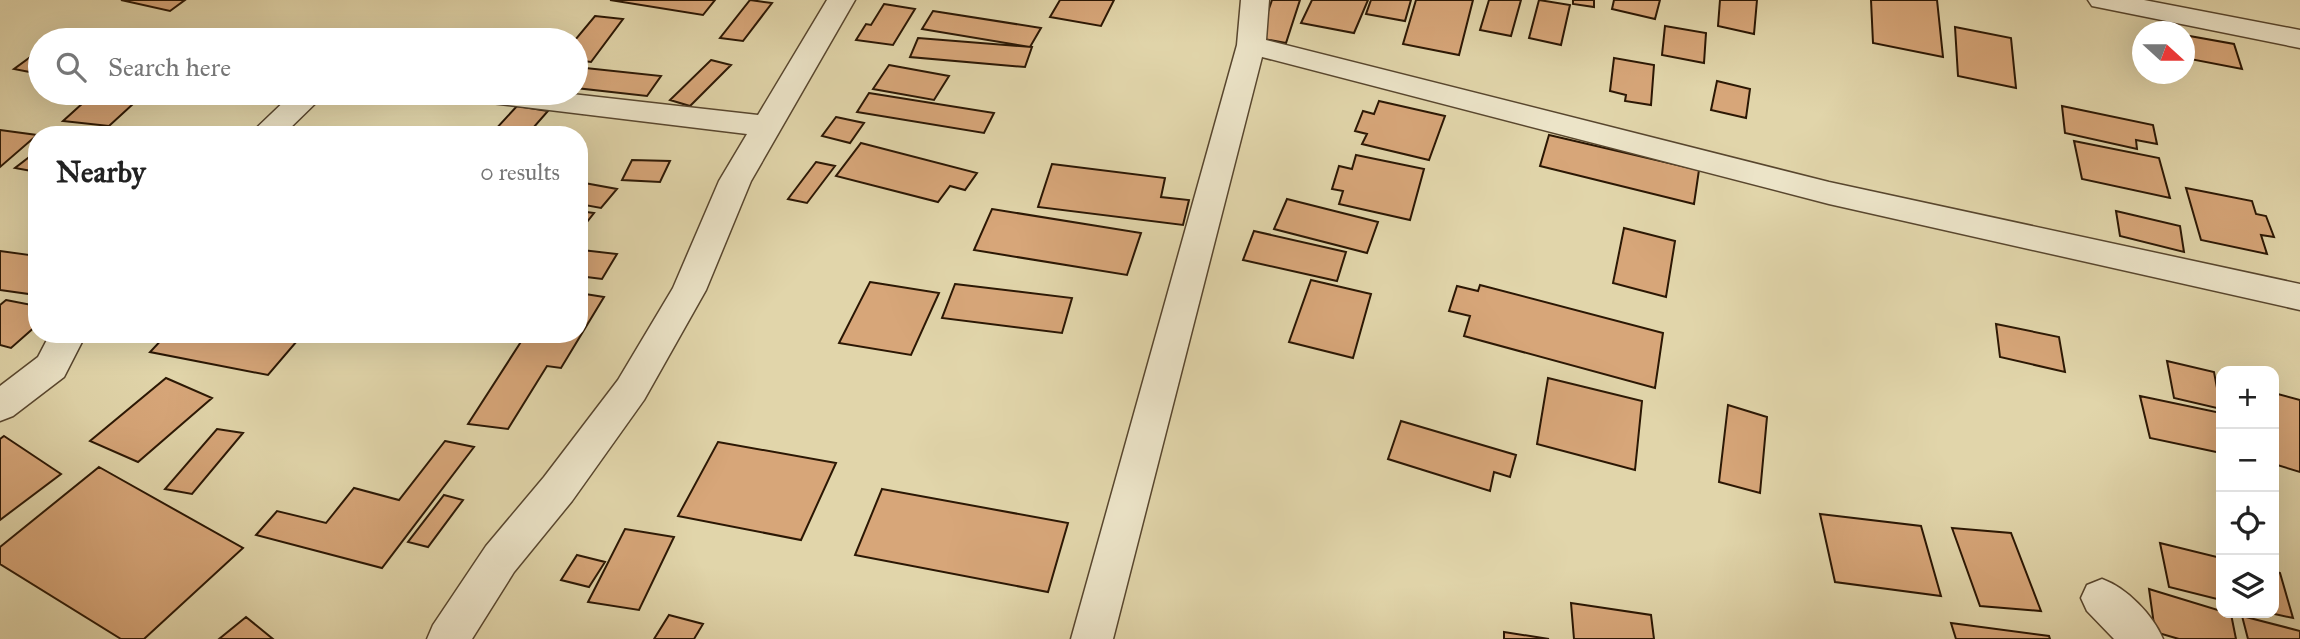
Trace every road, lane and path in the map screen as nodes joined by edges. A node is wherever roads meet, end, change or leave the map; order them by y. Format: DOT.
graph roads {
  1 [pos="841,0"];
  2 [pos="1255,0"];
  3 [pos="2102,0"];
  4 [pos="2300,38"];
  5 [pos="1251,45"];
  6 [pos="298,105"];
  7 [pos="586,105"];
  8 [pos="274,126"];
  9 [pos="766,126"];
  10 [pos="2300,297"];
  11 [pos="63,343"];
  12 [pos="0,407"];
  13 [pos="2102,598"];
  14 [pos="448,639"];
  15 [pos="1092,639"];
  16 [pos="2141,639"];
  1 -- 9 [label="street"];
  2 -- 5 [label="street"];
  3 -- 4 [label="street"];
  5 -- 10 [label="street"];
  5 -- 15 [label="street"];
  6 -- 8 [label="street"];
  7 -- 9 [label="street"];
  9 -- 14 [label="street"];
  11 -- 12 [label="street"];
  13 -- 16 [label="street"];
}
